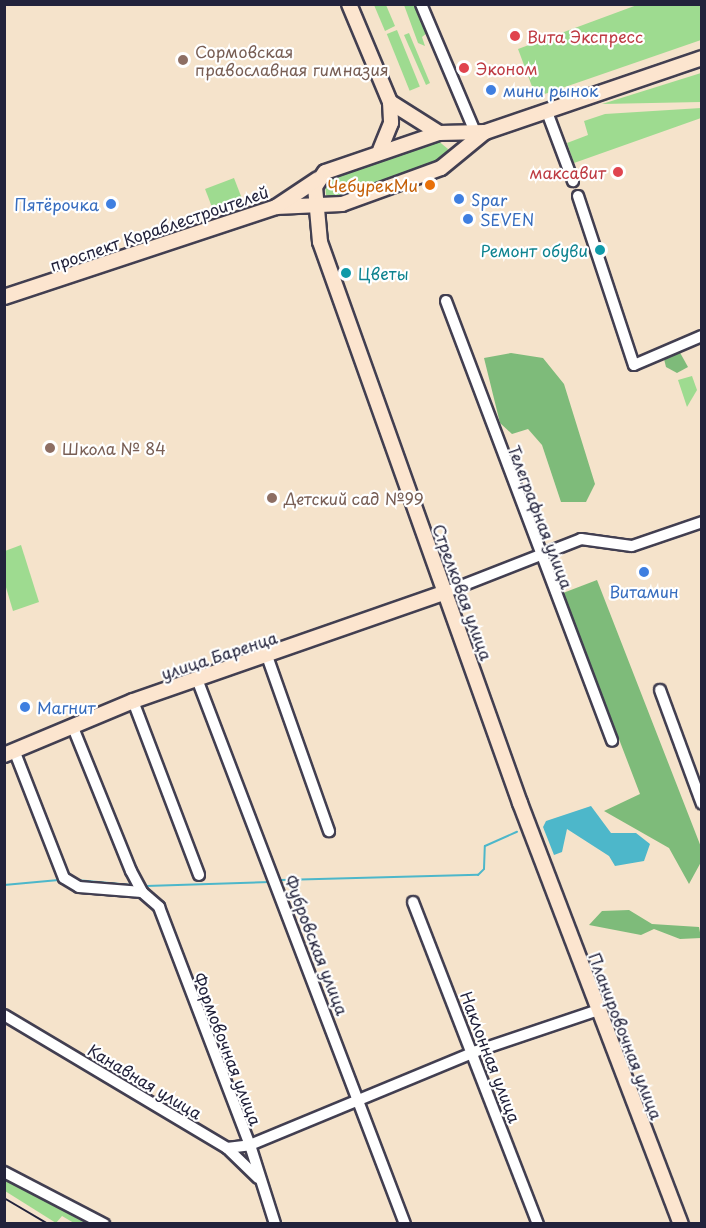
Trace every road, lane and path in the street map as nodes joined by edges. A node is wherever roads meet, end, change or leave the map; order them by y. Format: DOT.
graph roads {
  1 [pos="349,4"];
  2 [pos="421,4"];
  3 [pos="702,58"];
  4 [pos="390,102"];
  5 [pos="547,112"];
  6 [pos="480,132"];
  7 [pos="442,133"];
  8 [pos="380,150"];
  9 [pos="451,160"];
  10 [pos="318,179"];
  11 [pos="573,181"];
  12 [pos="578,196"];
  13 [pos="342,204"];
  14 [pos="315,205"];
  15 [pos="276,207"];
  16 [pos="319,234"];
  17 [pos="4,297"];
  18 [pos="446,301"];
  19 [pos="702,336"];
  20 [pos="702,522"];
  21 [pos="539,555"];
  22 [pos="446,592"];
  23 [pos="267,656"];
  24 [pos="197,679"];
  25 [pos="660,690"];
  26 [pos="133,701"];
  27 [pos="72,725"];
  28 [pos="612,741"];
  29 [pos="9,753"];
  30 [pos="702,804"];
  31 [pos="329,831"];
  32 [pos="541,860"];
  33 [pos="199,875"];
  34 [pos="141,892"];
  35 [pos="413,902"];
  36 [pos="598,1010"];
  37 [pos="4,1015"];
  38 [pos="474,1052"];
  39 [pos="359,1100"];
  40 [pos="250,1145"];
  41 [pos="227,1148"];
  42 [pos="4,1172"];
  43 [pos="262,1182"];
  44 [pos="104,1224"];
  45 [pos="275,1224"];
  46 [pos="405,1224"];
  47 [pos="538,1224"];
  48 [pos="681,1224"];
  1 -- 4 [label="main road"];
  2 -- 6 [label="street"];
  3 -- 5 [label="main road"];
  4 -- 7 [label="main road"];
  4 -- 8 [label="main road"];
  5 -- 6 [label="main road"];
  5 -- 11 [label="street"];
  6 -- 7 [label="main road, проспект Кораблестроителей"];
  6 -- 9 [label="main road"];
  7 -- 8 [label="main road, проспект Кораблестроителей"];
  7 -- 9 [label="main road"];
  8 -- 10 [label="main road, проспект Кораблестроителей"];
  9 -- 13 [label="main road"];
  10 -- 14 [label="main road, Стрелковая улица"];
  10 -- 15 [label="main road, проспект Кораблестроителей"];
  12 -- 19 [label="street"];
  13 -- 14 [label="main road"];
  13 -- 16 [label="main road"];
  14 -- 15 [label="main road"];
  14 -- 16 [label="main road, Стрелковая улица"];
  15 -- 17 [label="main road, проспект Кораблестроителей"];
  16 -- 22 [label="main road, Стрелковая улица"];
  18 -- 21 [label="street, Телеграфная улица"];
  20 -- 21 [label="street"];
  21 -- 22 [label="street"];
  21 -- 28 [label="street, Телеграфная улица"];
  22 -- 23 [label="main road, улица Баренца"];
  22 -- 32 [label="main road, Стрелковая улица"];
  23 -- 24 [label="main road, улица Баренца"];
  23 -- 31 [label="street"];
  24 -- 26 [label="main road, улица Баренца"];
  24 -- 39 [label="street, Фубровская улица"];
  25 -- 30 [label="street"];
  26 -- 27 [label="main road, улица Баренца"];
  26 -- 33 [label="street"];
  27 -- 29 [label="main road, улица Баренца"];
  27 -- 34 [label="street, Формовочная улица"];
  29 -- 34 [label="street"];
  32 -- 36 [label="main road, Планировочная улица"];
  34 -- 40 [label="street, Формовочная улица"];
  35 -- 38 [label="street, Наклонная улица"];
  36 -- 38 [label="street"];
  36 -- 48 [label="main road, Планировочная улица"];
  37 -- 41 [label="street, Канавная улица"];
  38 -- 39 [label="street"];
  38 -- 47 [label="street, Наклонная улица"];
  39 -- 40 [label="street"];
  39 -- 46 [label="street, Фубровская улица"];
  40 -- 41 [label="street"];
  40 -- 43 [label="street, Формовочная улица"];
  41 -- 43 [label="street, Канавная улица"];
  42 -- 44 [label="street"];
  43 -- 45 [label="street, Формовочная улица"];
}
